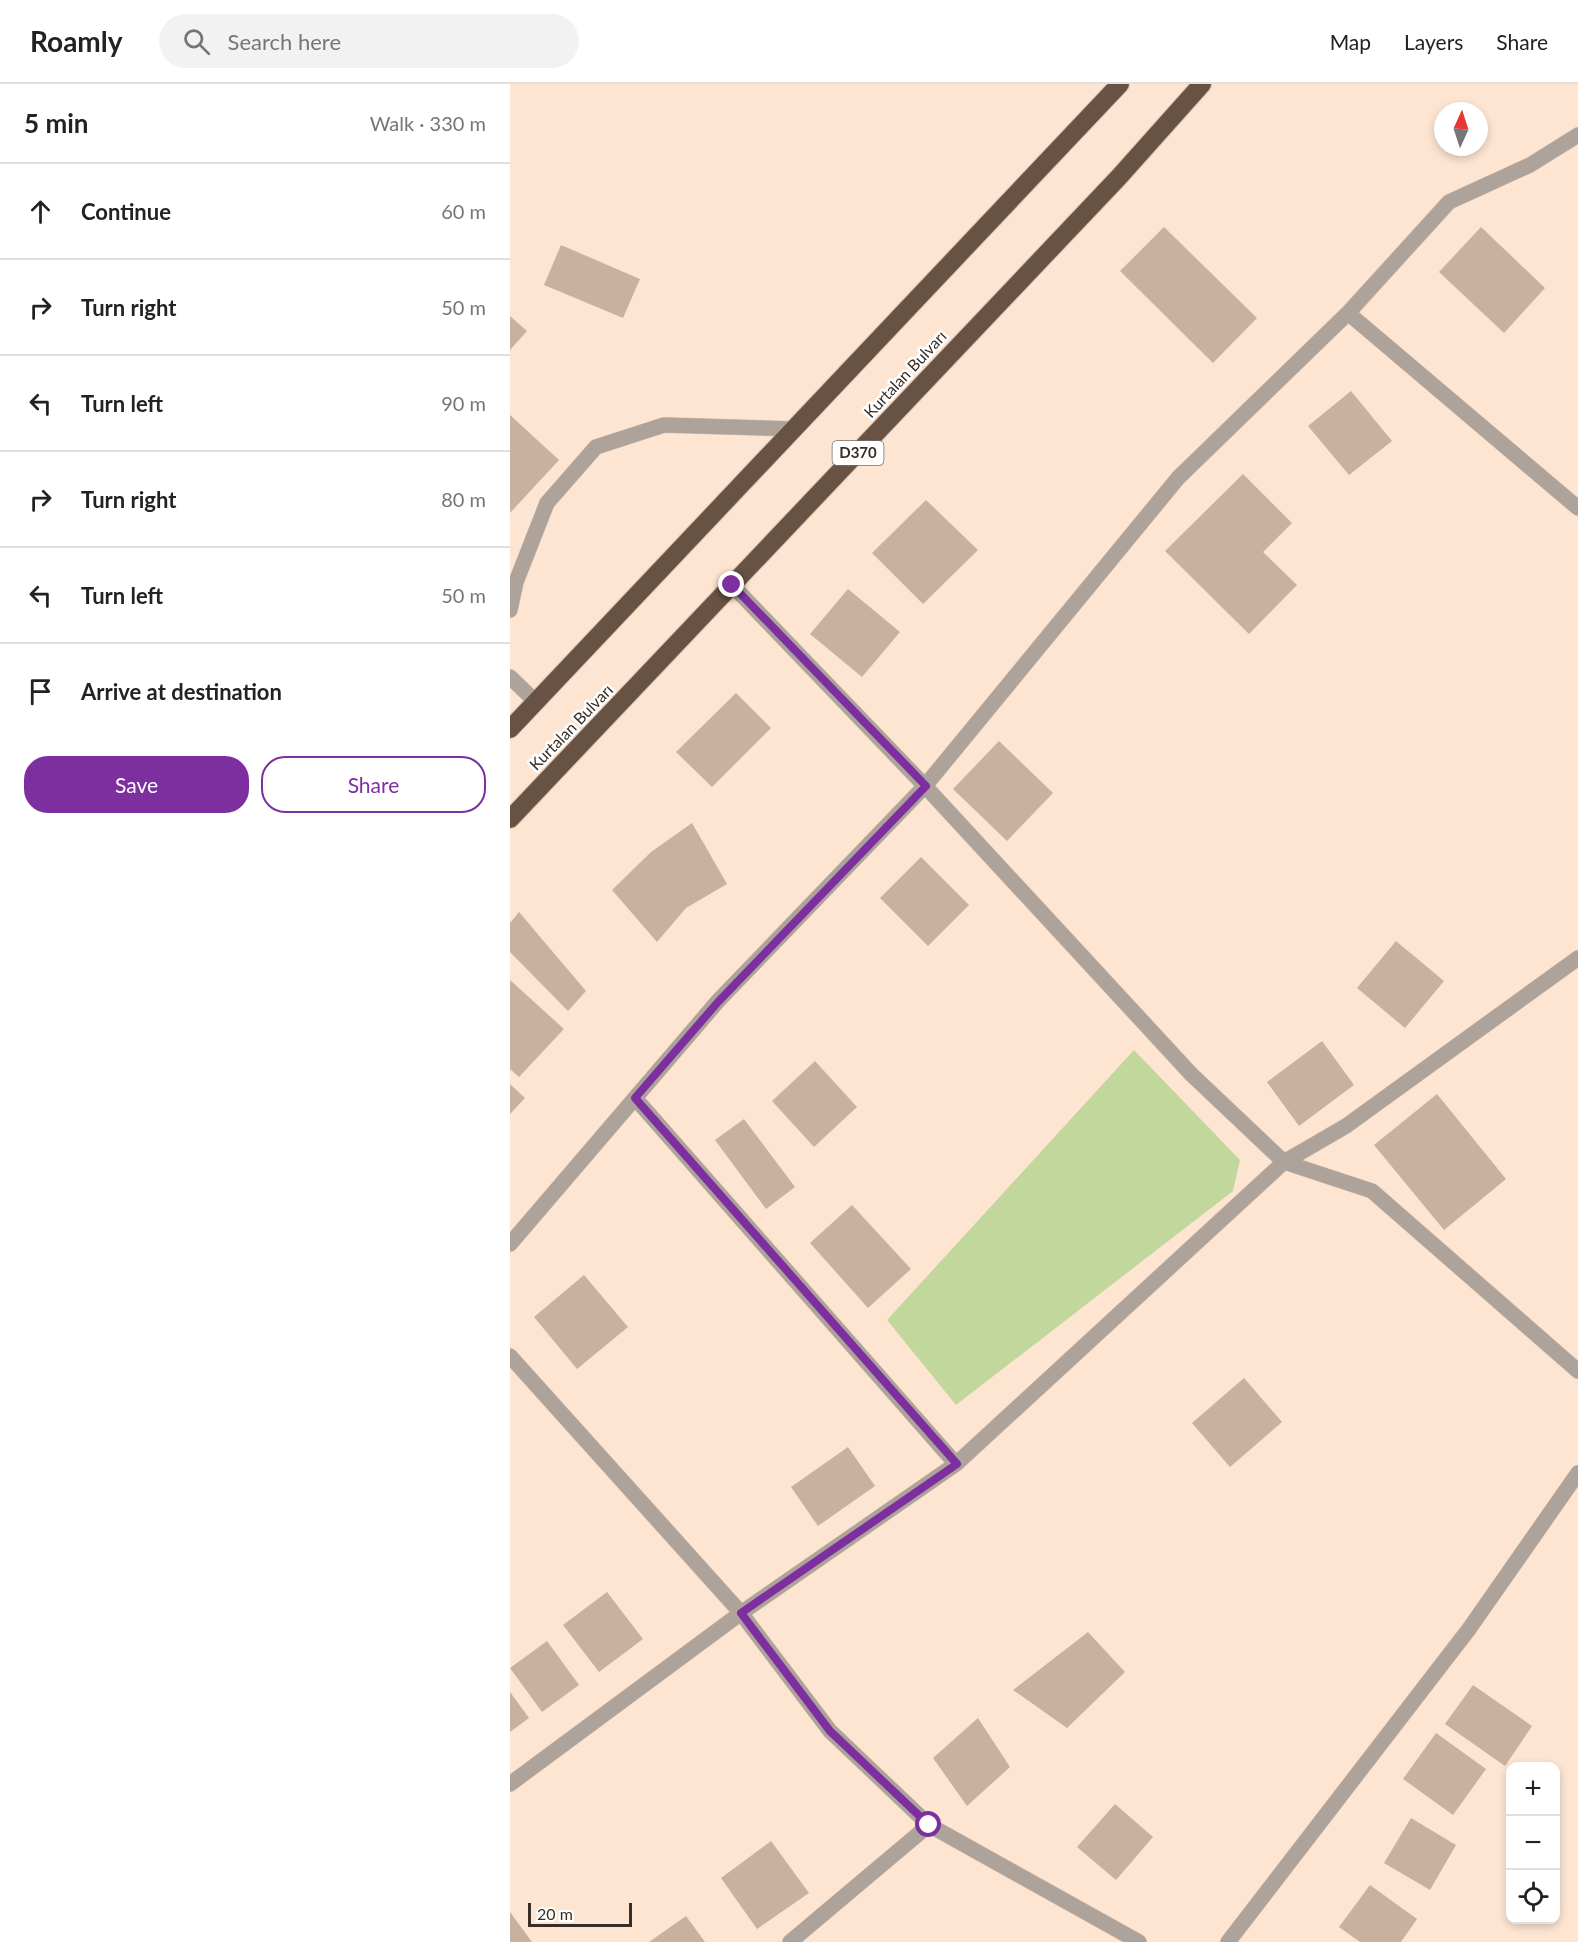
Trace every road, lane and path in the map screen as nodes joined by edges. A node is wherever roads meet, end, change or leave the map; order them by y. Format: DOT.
graph roads {
  1 [pos="1119,84"];
  2 [pos="1202,84"];
  3 [pos="1578,135"];
  4 [pos="1348,313"];
  5 [pos="796,429"];
  6 [pos="1578,508"];
  7 [pos="732,585"];
  8 [pos="510,610"];
  9 [pos="510,677"];
  10 [pos="536,702"];
  11 [pos="510,729"];
  12 [pos="926,786"];
  13 [pos="510,819"];
  14 [pos="1578,958"];
  15 [pos="635,1098"];
  16 [pos="1284,1161"];
  17 [pos="510,1244"];
  18 [pos="510,1356"];
  19 [pos="1578,1371"];
  20 [pos="957,1464"];
  21 [pos="1578,1473"];
  22 [pos="741,1613"];
  23 [pos="510,1784"];
  24 [pos="929,1825"];
  25 [pos="790,1942"];
  26 [pos="1139,1942"];
  27 [pos="1228,1942"];
  1 -- 5 [label="highway"];
  2 -- 7 [label="highway, Kurtalan Bulvarı / D370"];
  3 -- 4 [label="street"];
  4 -- 6 [label="street"];
  4 -- 12 [label="street"];
  5 -- 8 [label="street"];
  5 -- 10 [label="highway"];
  7 -- 12 [label="street"];
  7 -- 13 [label="highway, Kurtalan Bulvarı / D370"];
  9 -- 10 [label="street"];
  10 -- 11 [label="highway"];
  12 -- 15 [label="street"];
  12 -- 16 [label="street"];
  14 -- 16 [label="street"];
  15 -- 17 [label="street"];
  15 -- 20 [label="street"];
  16 -- 19 [label="street"];
  16 -- 20 [label="street"];
  18 -- 22 [label="street"];
  20 -- 22 [label="street"];
  21 -- 27 [label="street"];
  22 -- 23 [label="street"];
  22 -- 24 [label="street"];
  24 -- 25 [label="street"];
  24 -- 26 [label="street"];
}
